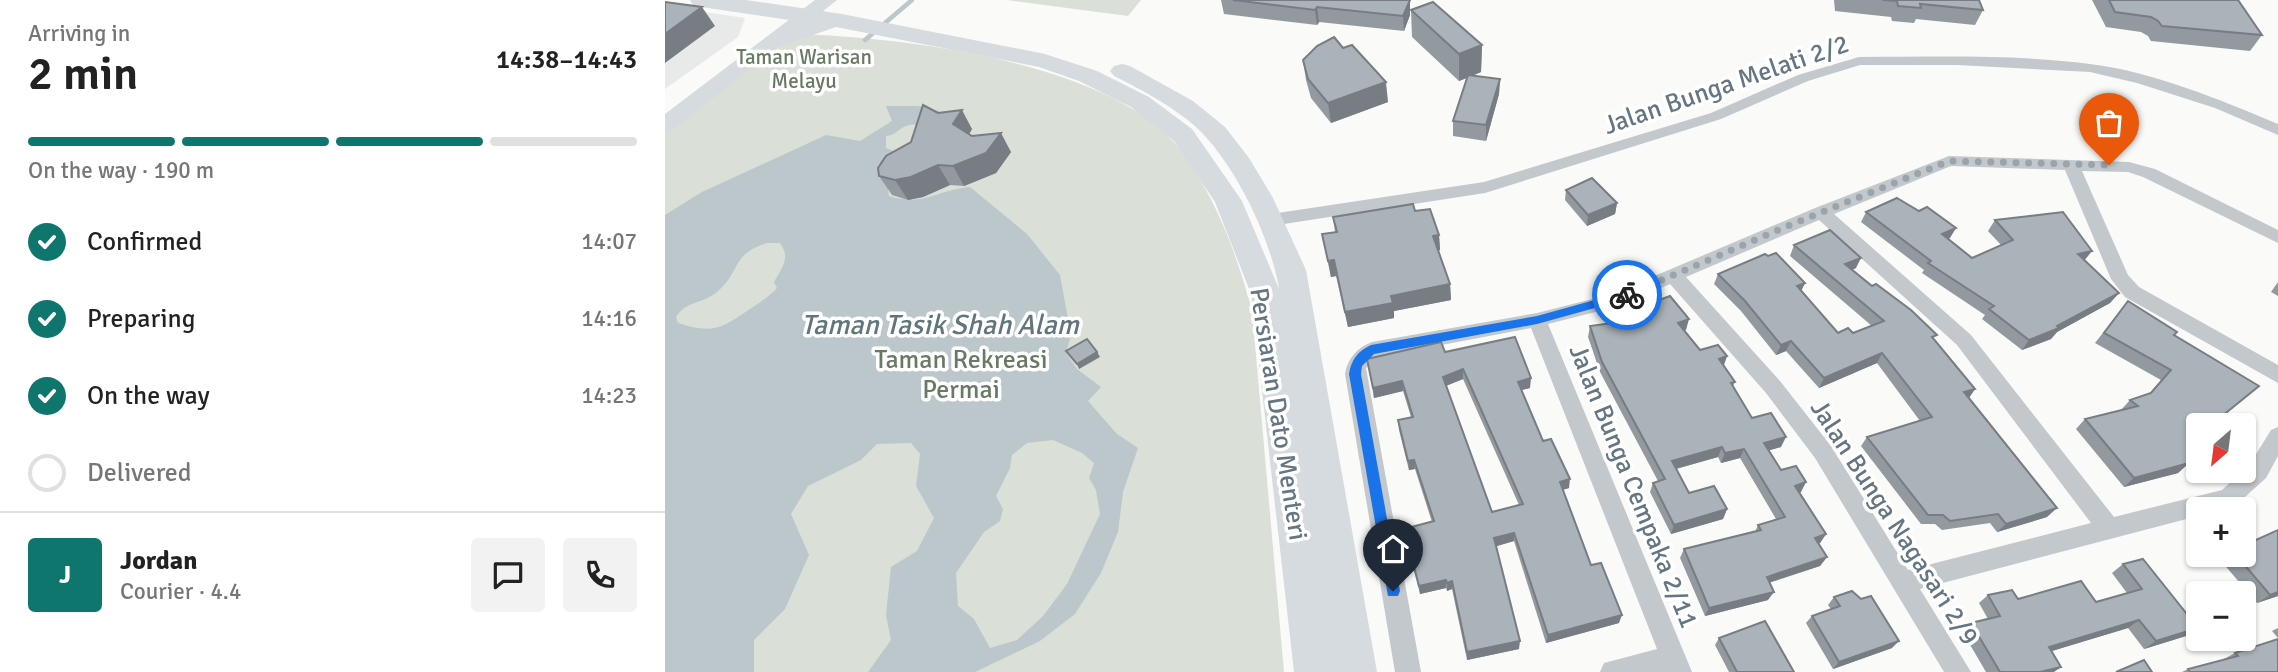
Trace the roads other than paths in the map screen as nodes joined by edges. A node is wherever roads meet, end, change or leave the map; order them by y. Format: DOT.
graph roads {
  1 [pos="701,0"];
  2 [pos="806,6"];
  3 [pos="751,9"];
  4 [pos="854,19"];
  5 [pos="919,28"];
  6 [pos="769,38"];
  7 [pos="665,108"];
  8 [pos="665,125"];
  9 [pos="2278,130"];
  10 [pos="2070,163"];
  11 [pos="1821,212"];
  12 [pos="1271,220"];
  13 [pos="2278,237"];
  14 [pos="1674,276"];
  15 [pos="1537,320"];
  16 [pos="2278,375"];
  17 [pos="2278,436"];
  18 [pos="2109,529"];
  19 [pos="1901,583"];
  20 [pos="1676,665"];
  21 [pos="1315,672"];
  22 [pos="1356,672"];
  23 [pos="1408,672"];
  24 [pos="1613,672"];
  25 [pos="1958,672"];
  1 -- 3 [label="main road, Persiaran Dato Menteri"];
  2 -- 3 [label="main road, Persiaran Dato Menteri"];
  2 -- 4 [label="main road, Persiaran Dato Menteri"];
  2 -- 6 [label="main road"];
  3 -- 6 [label="main road"];
  4 -- 5 [label="main road, Persiaran Dato Menteri"];
  4 -- 6 [label="main road"];
  5 -- 12 [label="main road, Persiaran Dato Menteri"];
  5 -- 21 [label="main road, Persiaran Dato Menteri"];
  6 -- 7 [label="main road"];
  6 -- 8 [label="main road"];
  9 -- 12 [label="street, Jalan Bunga Melati 2/2"];
  10 -- 11 [label="street"];
  10 -- 13 [label="street"];
  10 -- 16 [label="street"];
  11 -- 14 [label="street"];
  11 -- 18 [label="street"];
  12 -- 22 [label="main road, Persiaran Dato Menteri"];
  14 -- 15 [label="street"];
  14 -- 19 [label="street, Jalan Bunga Nagasari 2/9"];
  15 -- 20 [label="street, Jalan Bunga Cempaka 2/11"];
  15 -- 23 [label="street"];
  17 -- 18 [label="street"];
  18 -- 19 [label="street"];
  19 -- 25 [label="street, Jalan Bunga Nagasari 2/9"];
  20 -- 24 [label="street"];
}
